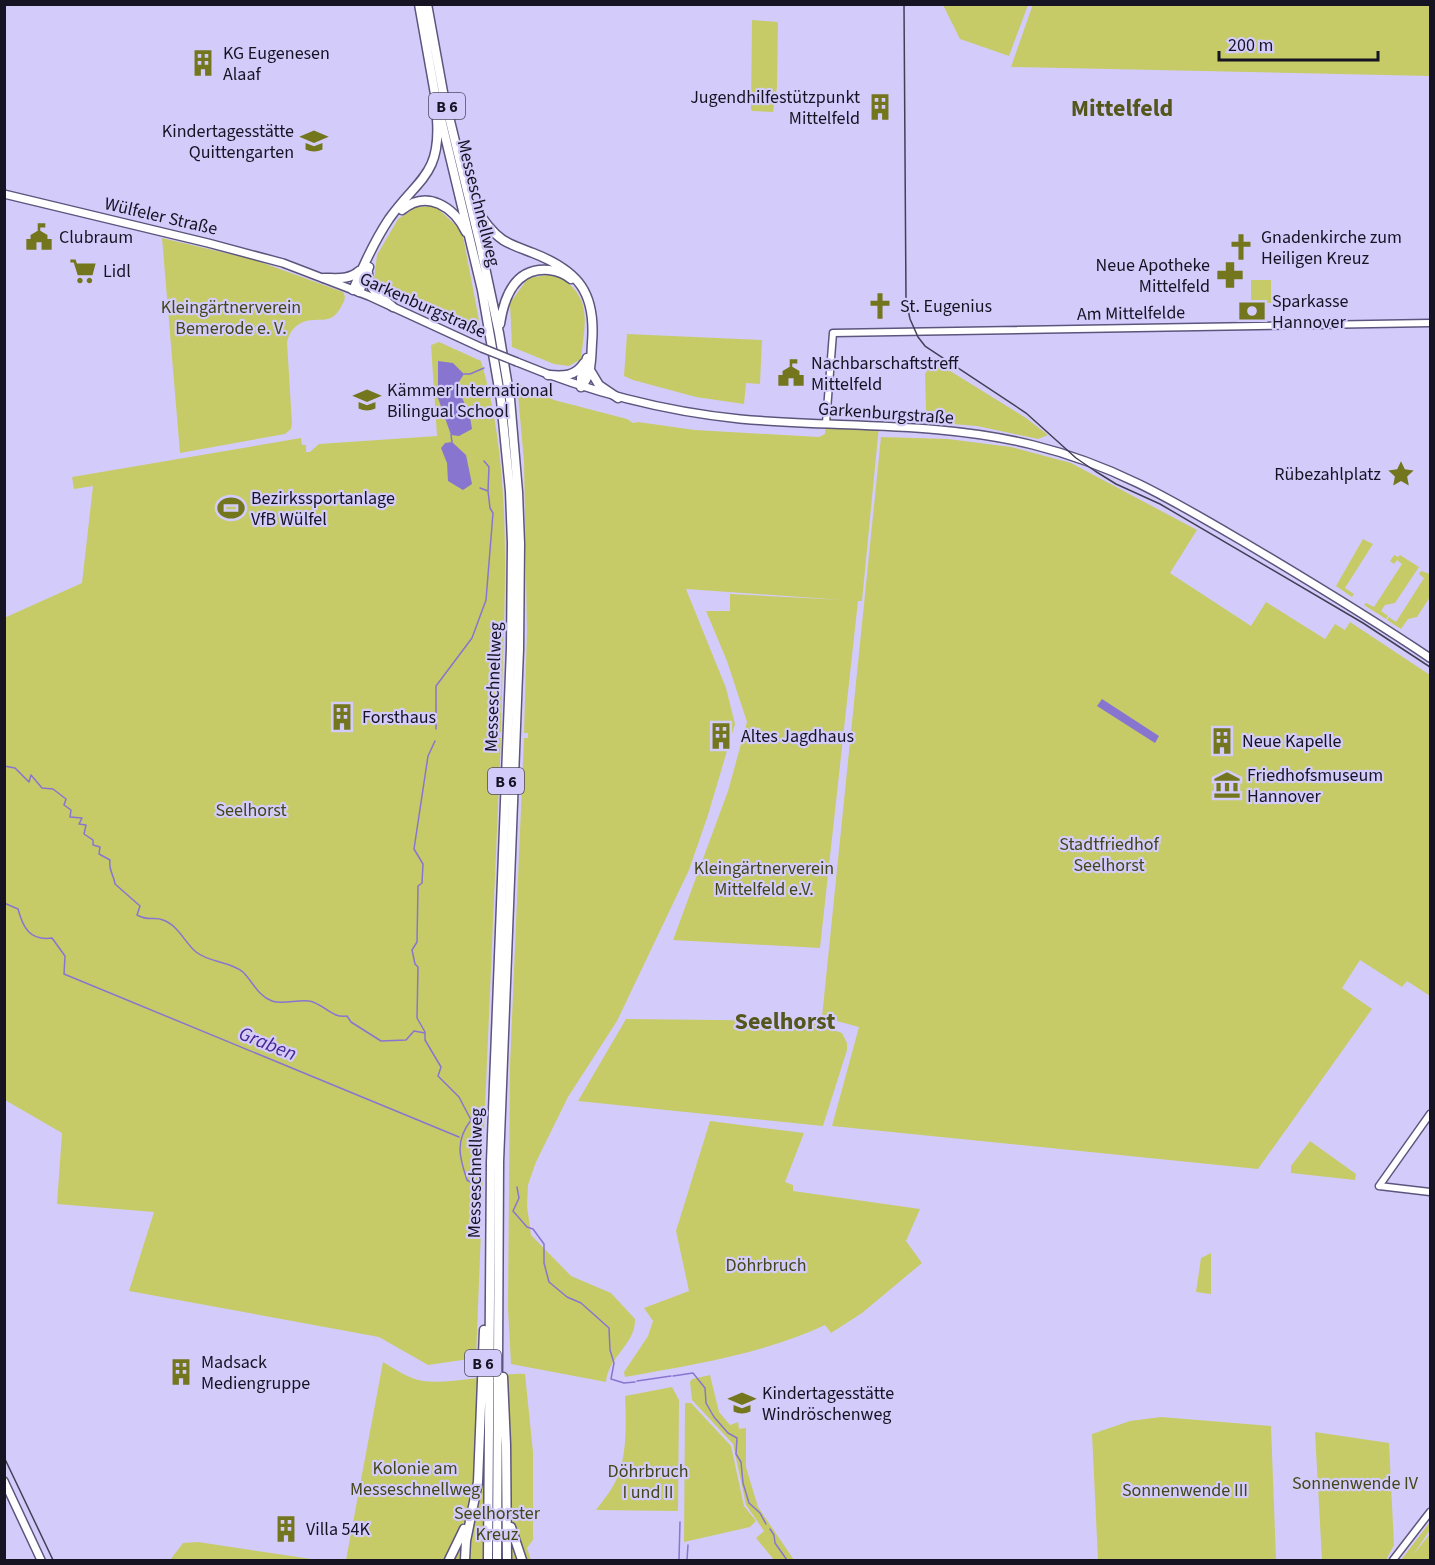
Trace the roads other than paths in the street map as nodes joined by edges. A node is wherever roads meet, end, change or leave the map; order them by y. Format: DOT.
graph roads {
  1 [pos="419,4"];
  2 [pos="428,7"];
  3 [pos="435,94"];
  4 [pos="4,194"];
  5 [pos="469,197"];
  6 [pos="473,245"];
  7 [pos="368,265"];
  8 [pos="310,272"];
  9 [pos="324,278"];
  10 [pos="356,291"];
  11 [pos="393,307"];
  12 [pos="1431,323"];
  13 [pos="500,333"];
  14 [pos="586,360"];
  15 [pos="590,370"];
  16 [pos="548,375"];
  17 [pos="581,387"];
  18 [pos="618,398"];
  19 [pos="826,423"];
  20 [pos="1431,657"];
  21 [pos="1431,1114"];
  22 [pos="1431,1192"];
  23 [pos="490,1288"];
  24 [pos="498,1338"];
  25 [pos="4,1481"];
  26 [pos="472,1509"];
  27 [pos="507,1510"];
  28 [pos="1431,1512"];
  29 [pos="41,1560"];
  30 [pos="449,1560"];
  31 [pos="465,1560"];
  32 [pos="488,1560"];
  33 [pos="497,1560"];
  34 [pos="507,1560"];
  35 [pos="522,1560"];
  36 [pos="1392,1560"];
  1 -- 3 [label="highway, Messeschnellweg / B 6"];
  2 -- 5 [label="highway, Messeschnellweg / B 6"];
  3 -- 6 [label="highway, Messeschnellweg / B 6"];
  3 -- 7 [label="highway"];
  4 -- 8 [label="main road, Wülfeler Straße"];
  5 -- 13 [label="highway, Messeschnellweg / B 6"];
  5 -- 15 [label="highway"];
  6 -- 7 [label="highway"];
  6 -- 23 [label="highway, Messeschnellweg / B 6"];
  7 -- 9 [label="highway"];
  7 -- 10 [label="highway"];
  7 -- 11 [label="highway"];
  8 -- 9 [label="main road, Garkenburgstraße"];
  9 -- 10 [label="main road, Garkenburgstraße"];
  10 -- 11 [label="main road, Garkenburgstraße"];
  11 -- 16 [label="main road, Garkenburgstraße, bridge"];
  12 -- 19 [label="street, Am Mittelfelde"];
  13 -- 14 [label="highway"];
  13 -- 24 [label="highway, Messeschnellweg / B 6"];
  14 -- 16 [label="highway"];
  14 -- 17 [label="highway"];
  15 -- 17 [label="highway"];
  15 -- 18 [label="highway"];
  16 -- 17 [label="main road, Garkenburgstraße"];
  17 -- 18 [label="main road, Garkenburgstraße"];
  18 -- 19 [label="main road, Garkenburgstraße"];
  19 -- 20 [label="main road, Garkenburgstraße"];
  21 -- 22 [label="street"];
  23 -- 26 [label="highway, B 6"];
  23 -- 32 [label="highway, Messeschnellweg"];
  24 -- 27 [label="highway, B 6"];
  24 -- 33 [label="highway, Messeschnellweg"];
  25 -- 29 [label="main road"];
  26 -- 30 [label="highway"];
  26 -- 31 [label="highway, B 6"];
  27 -- 34 [label="highway"];
  27 -- 35 [label="highway, B 6"];
  28 -- 36 [label="street"];
}
